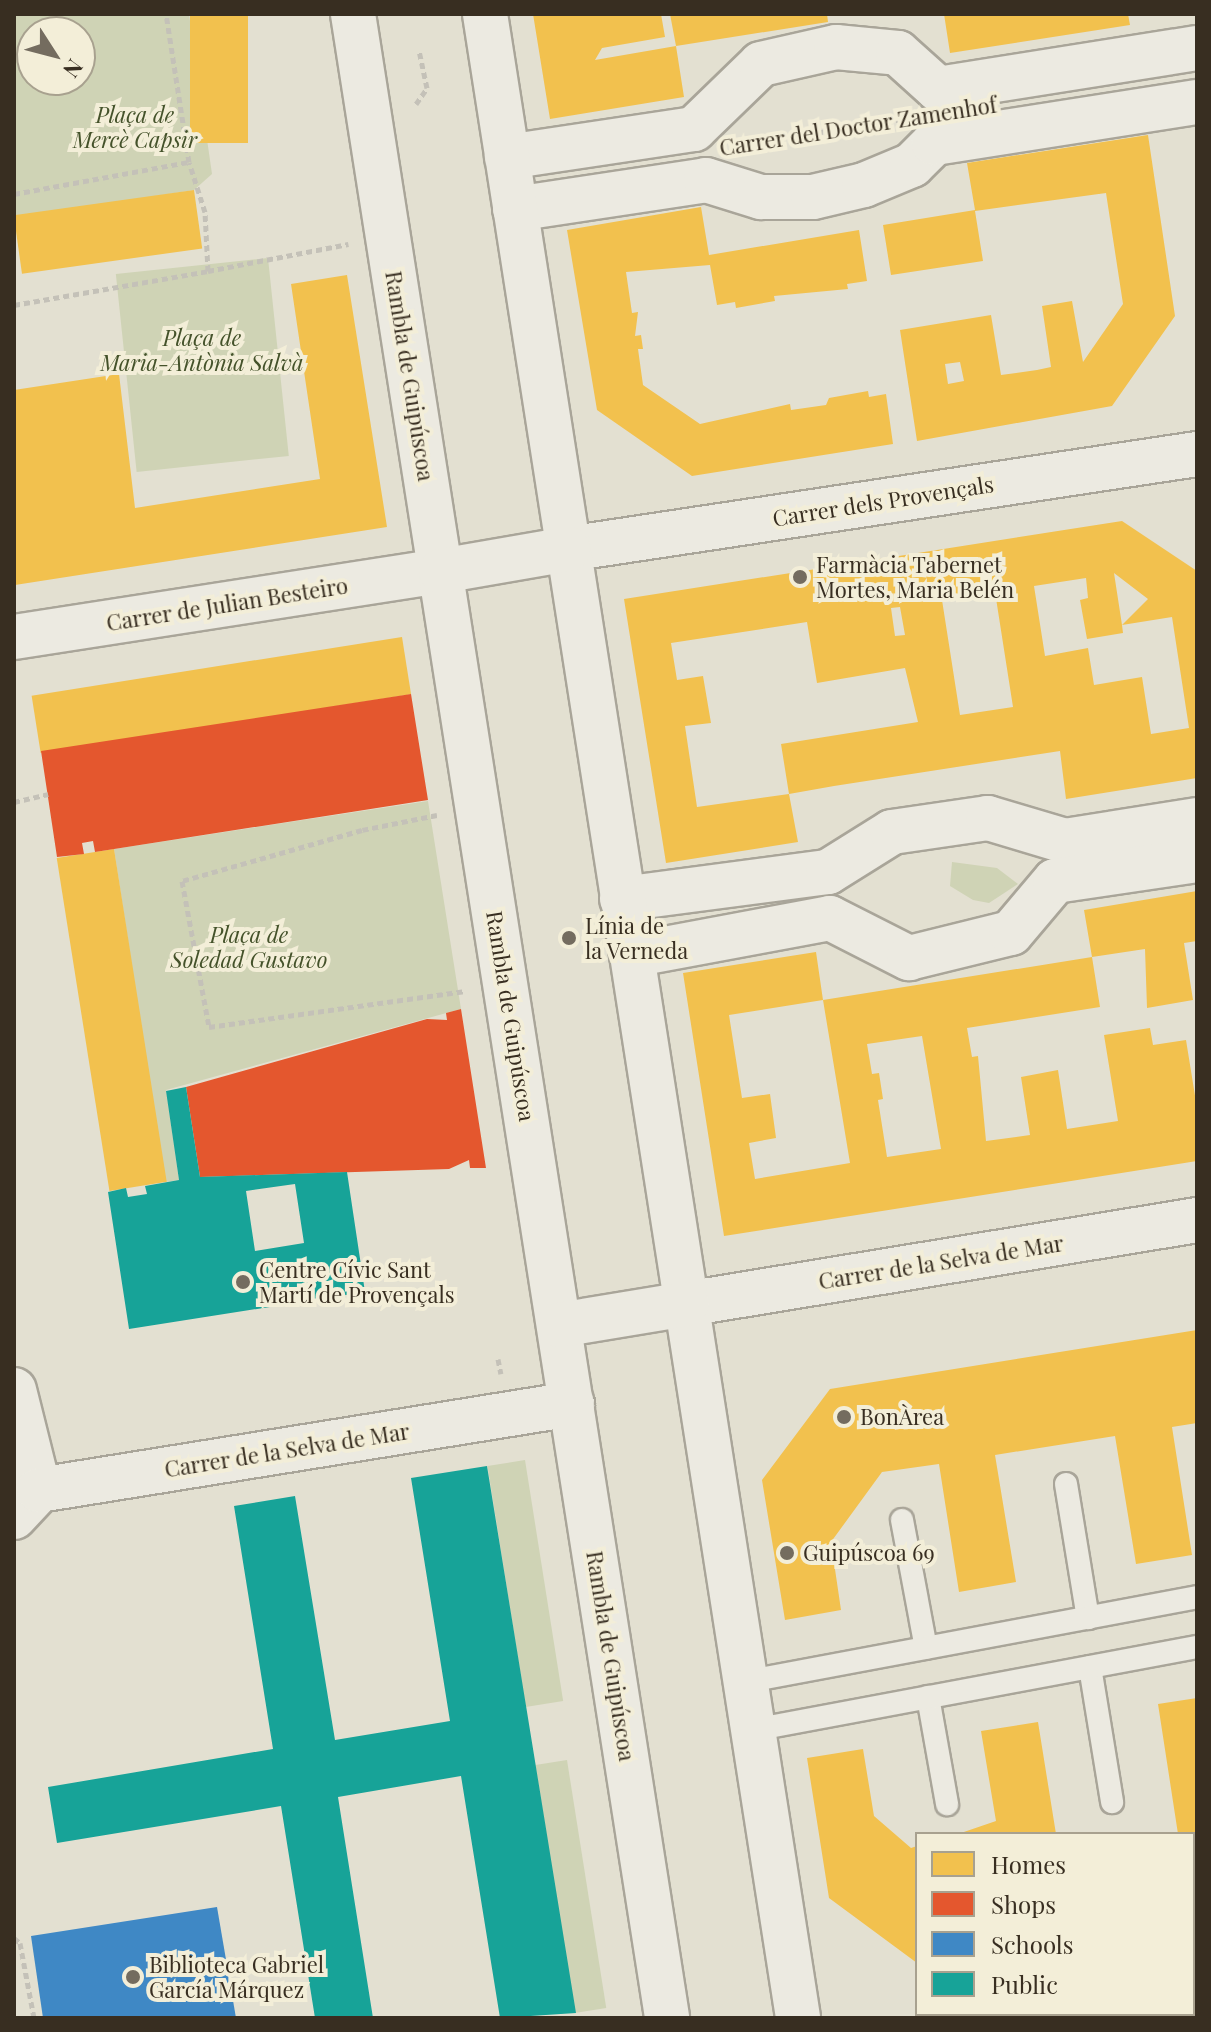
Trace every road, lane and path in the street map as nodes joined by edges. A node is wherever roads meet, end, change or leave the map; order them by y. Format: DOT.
graph roads {
  1 [pos="166,14"];
  2 [pos="353,14"];
  3 [pos="485,14"];
  4 [pos="1189,37"];
  5 [pos="419,50"];
  6 [pos="1196,102"];
  7 [pos="416,104"];
  8 [pos="1197,109"];
  9 [pos="914,118"];
  10 [pos="725,147"];
  11 [pos="507,157"];
  12 [pos="189,162"];
  13 [pos="14,194"];
  14 [pos="515,209"];
  15 [pos="349,244"];
  16 [pos="208,271"];
  17 [pos="14,305"];
  18 [pos="1197,454"];
  19 [pos="568,549"];
  20 [pos="441,571"];
  21 [pos="14,637"];
  22 [pos="48,794"];
  23 [pos="14,802"];
  24 [pos="430,816"];
  25 [pos="1197,820"];
  26 [pos="1197,860"];
  27 [pos="622,899"];
  28 [pos="632,955"];
  29 [pos="471,990"];
  30 [pos="1197,1220"];
  31 [pos="686,1304"];
  32 [pos="559,1325"];
  33 [pos="498,1359"];
  34 [pos="501,1374"];
  35 [pos="14,1390"];
  36 [pos="572,1404"];
  37 [pos="1066,1484"];
  38 [pos="27,1503"];
  39 [pos="902,1520"];
  40 [pos="1197,1597"];
  41 [pos="1088,1618"];
  42 [pos="1197,1647"];
  43 [pos="926,1648"];
  44 [pos="1090,1667"];
  45 [pos="744,1682"];
  46 [pos="928,1697"];
  47 [pos="753,1730"];
  48 [pos="1112,1802"];
  49 [pos="947,1804"];
  50 [pos="14,1938"];
  51 [pos="34,2018"];
  52 [pos="667,2018"];
  53 [pos="798,2018"];
  1 -- 12 [label="path"];
  2 -- 20 [label="street, Rambla de Guipúscoa"];
  3 -- 11 [label="street"];
  4 -- 6 [label="street"];
  4 -- 11 [label="street, Carrer del Doctor Zamenhof"];
  5 -- 7 [label="path"];
  6 -- 8 [label="street"];
  6 -- 14 [label="street, Carrer del Doctor Zamenhof"];
  9 -- 10 [label="path, Carrer del Doctor Zamenhof"];
  11 -- 14 [label="street"];
  12 -- 13 [label="path"];
  12 -- 16 [label="path"];
  14 -- 19 [label="street"];
  15 -- 16 [label="path"];
  16 -- 17 [label="path"];
  18 -- 19 [label="street, Carrer dels Provençals"];
  19 -- 20 [label="street, Carrer dels Provençals"];
  19 -- 27 [label="street"];
  20 -- 21 [label="street, Carrer de Julian Besteiro"];
  20 -- 32 [label="street, Rambla de Guipúscoa"];
  22 -- 23 [label="path"];
  24 -- 29 [label="path"];
  25 -- 27 [label="street"];
  26 -- 28 [label="street"];
  27 -- 28 [label="street"];
  28 -- 31 [label="street"];
  30 -- 31 [label="street, Carrer de la Selva de Mar"];
  31 -- 32 [label="street, Carrer de la Selva de Mar"];
  31 -- 45 [label="street"];
  32 -- 36 [label="street, Rambla de Guipúscoa"];
  33 -- 34 [label="path"];
  35 -- 38 [label="street"];
  36 -- 38 [label="street, Carrer de la Selva de Mar"];
  36 -- 52 [label="street, Rambla de Guipúscoa"];
  37 -- 41 [label="lane"];
  39 -- 43 [label="lane"];
  40 -- 41 [label="lane"];
  41 -- 43 [label="lane"];
  42 -- 44 [label="lane"];
  43 -- 45 [label="lane"];
  44 -- 46 [label="lane"];
  44 -- 48 [label="lane"];
  45 -- 47 [label="street"];
  46 -- 47 [label="lane"];
  46 -- 49 [label="lane"];
  47 -- 53 [label="street"];
  50 -- 51 [label="path"];
}
